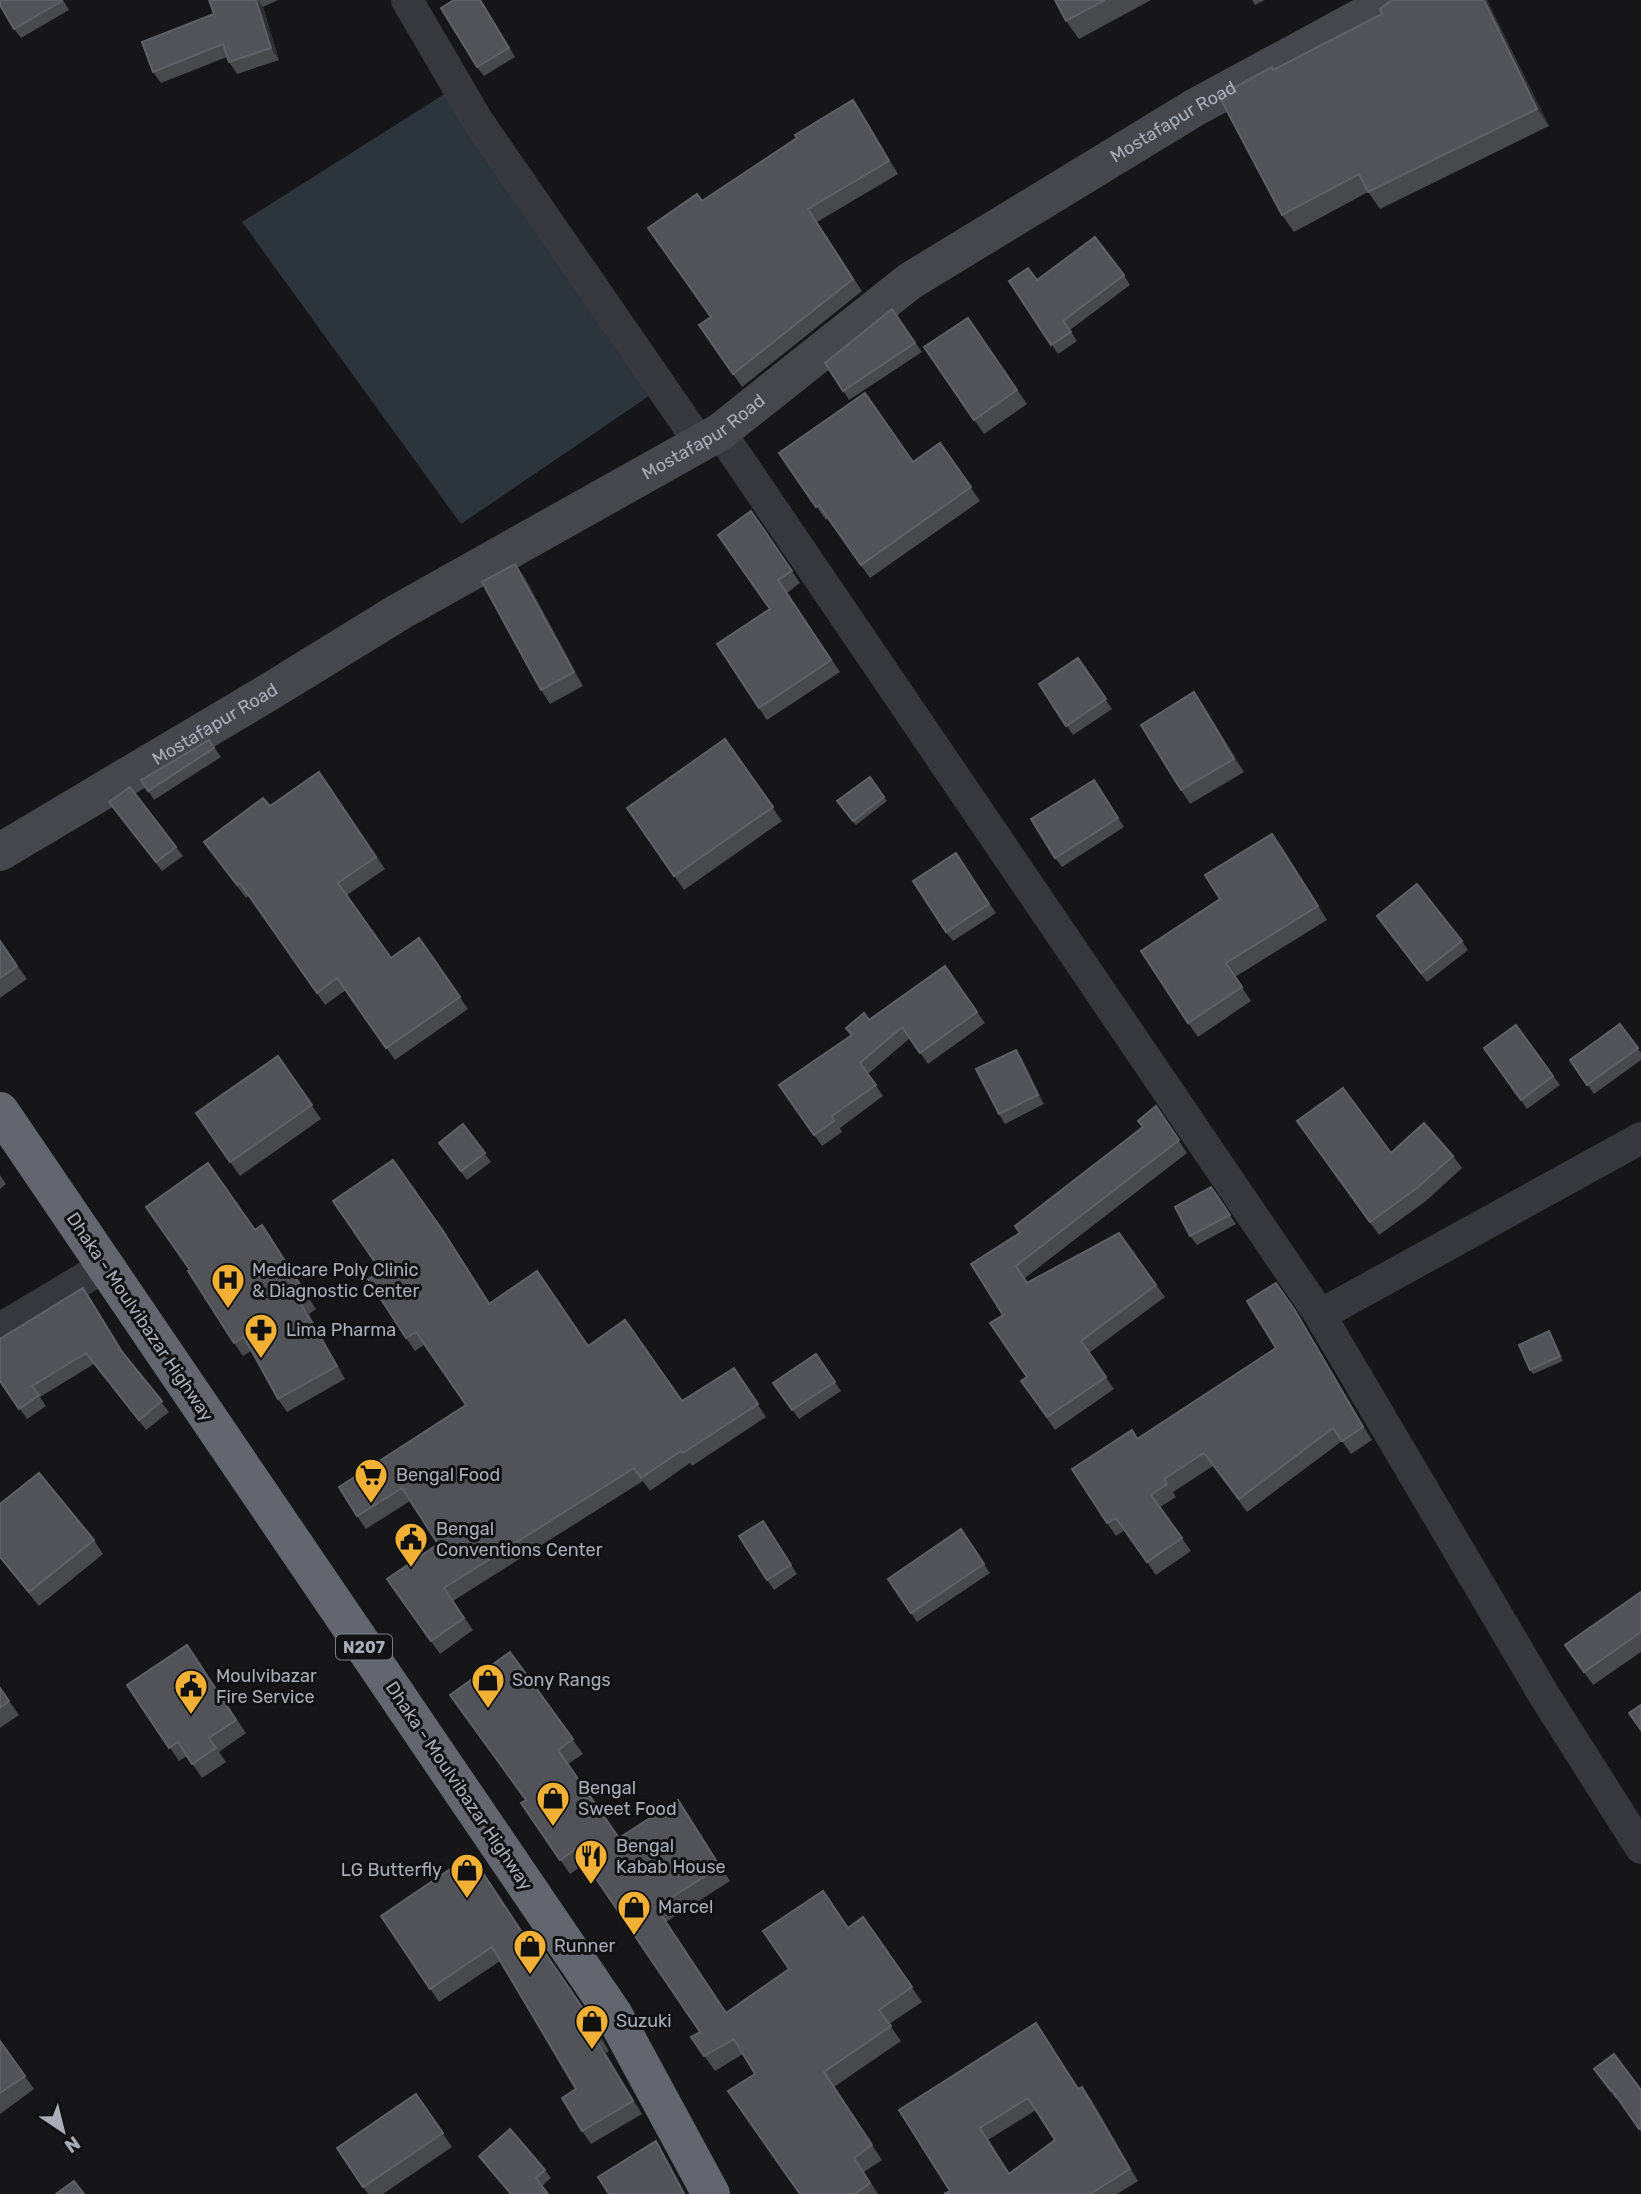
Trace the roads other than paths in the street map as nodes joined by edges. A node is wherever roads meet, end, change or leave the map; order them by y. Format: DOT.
graph roads {
  1 [pos="407,0"];
  2 [pos="1393,0"];
  3 [pos="710,438"];
  4 [pos="0,852"];
  5 [pos="0,1111"];
  6 [pos="1641,1138"];
  7 [pos="105,1266"];
  8 [pos="1320,1315"];
  9 [pos="0,1329"];
  10 [pos="1641,1847"];
  11 [pos="710,2194"];
  1 -- 3 [label="street"];
  2 -- 3 [label="street, Mostafapur Road"];
  3 -- 4 [label="street, Mostafapur Road"];
  3 -- 8 [label="street"];
  5 -- 7 [label="highway, Dhaka - Moulvibazar Highway / N207"];
  6 -- 8 [label="street"];
  7 -- 9 [label="street"];
  7 -- 11 [label="highway, Dhaka - Moulvibazar Highway / N207"];
  8 -- 10 [label="street"];
}
